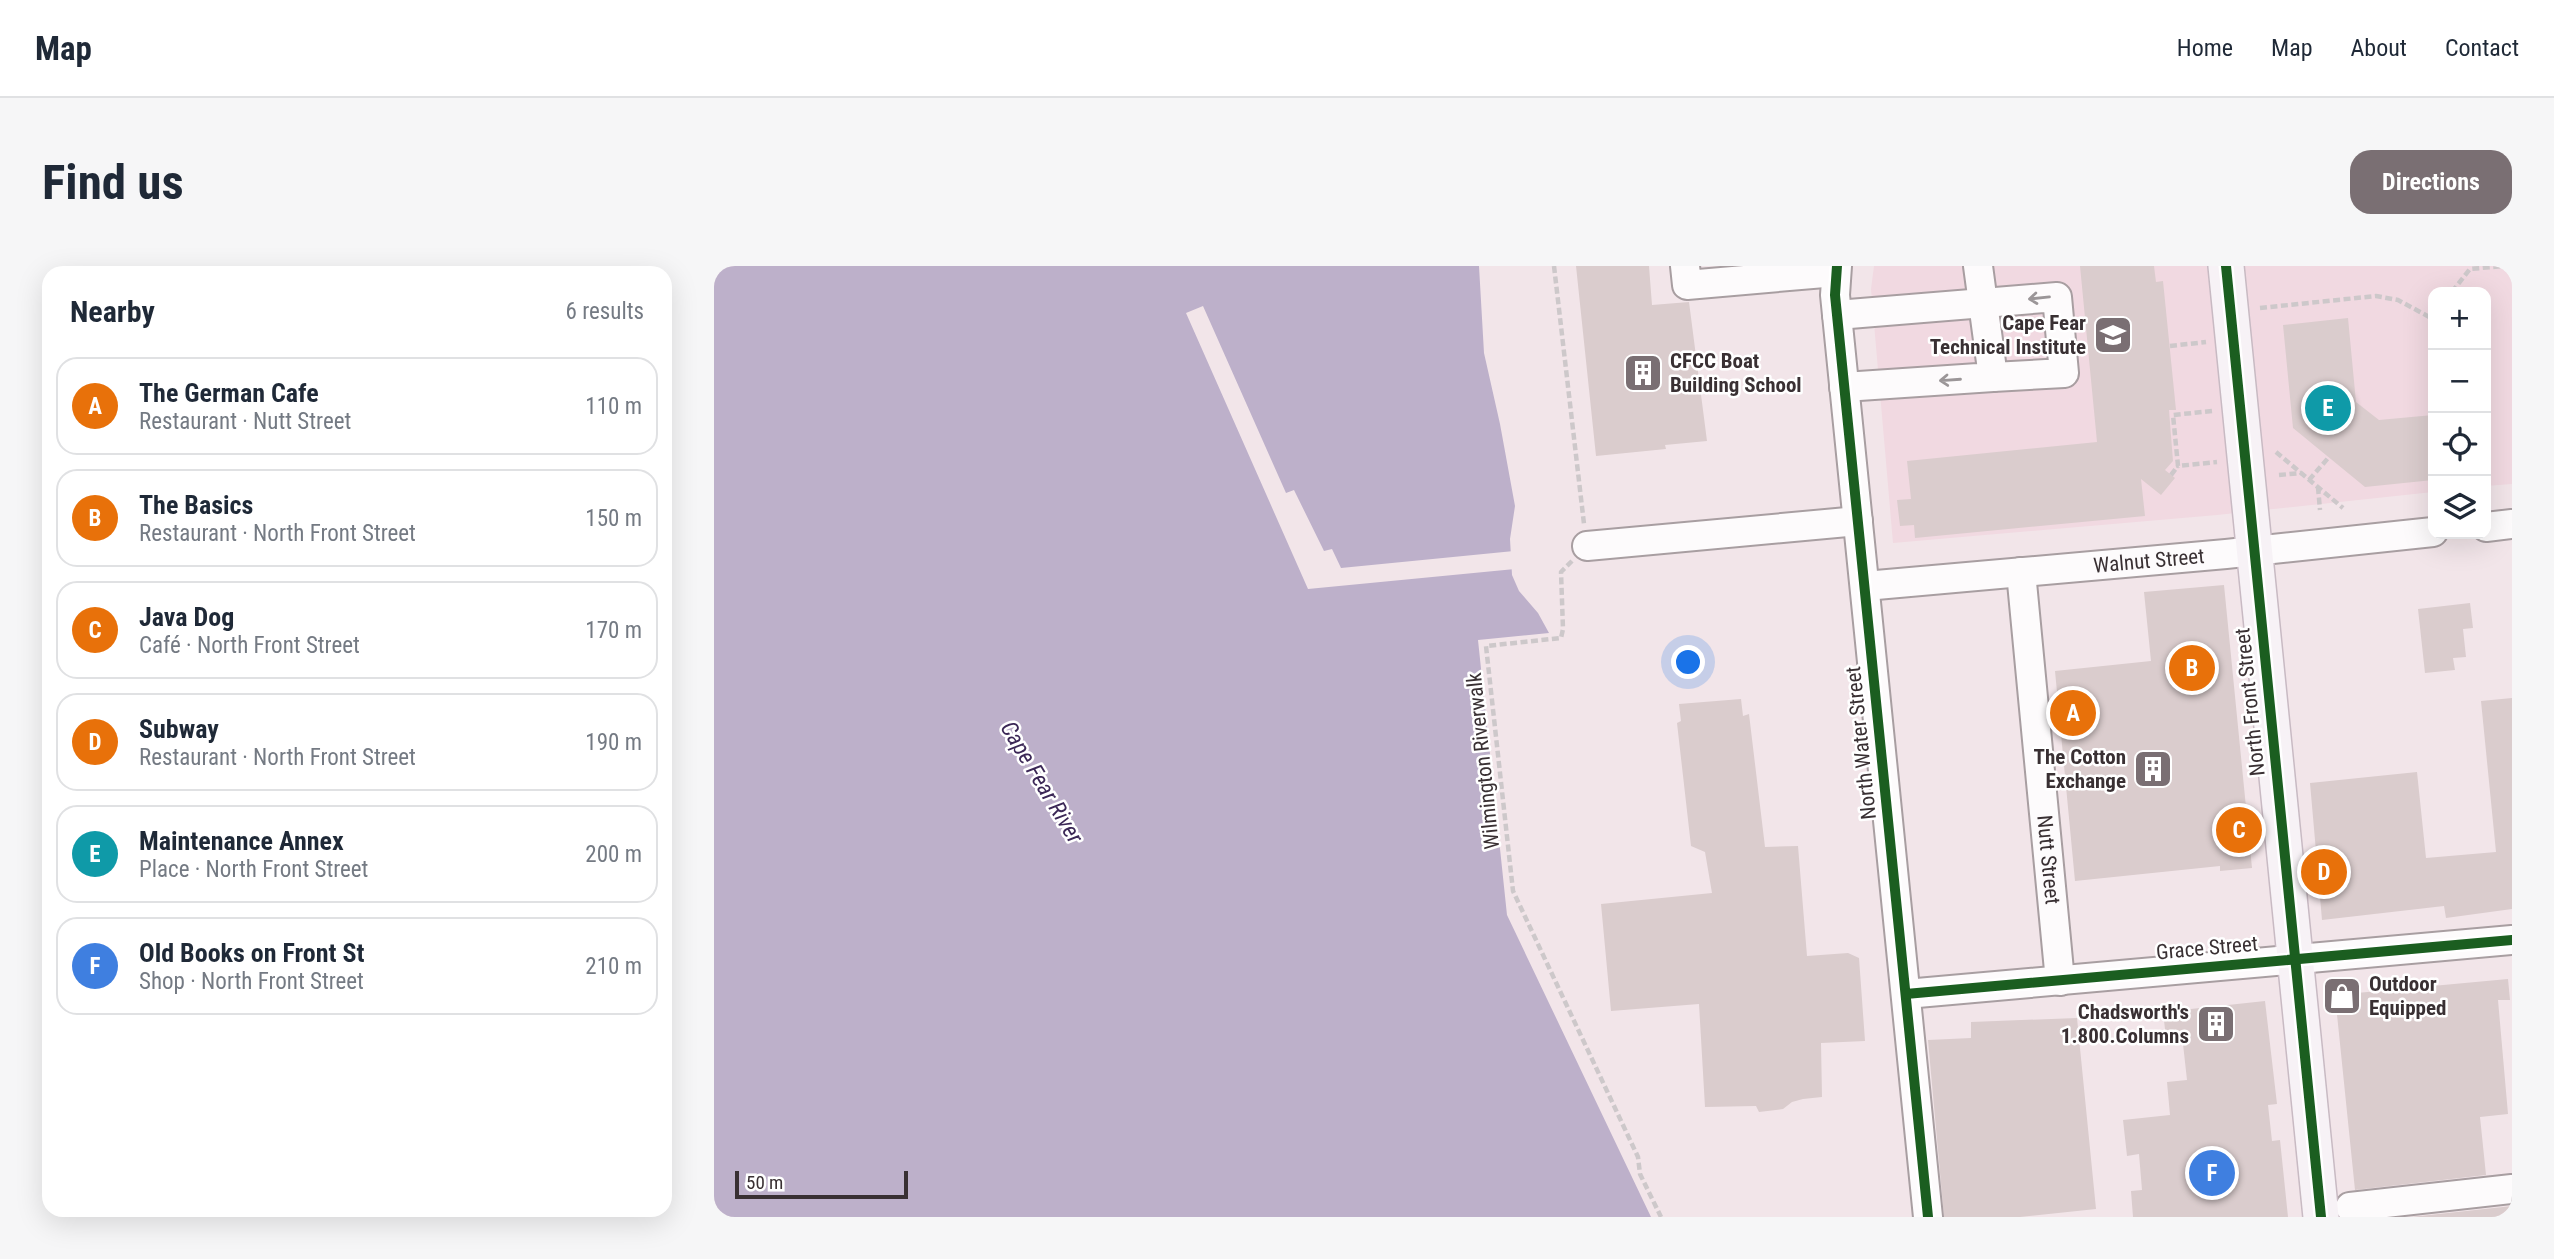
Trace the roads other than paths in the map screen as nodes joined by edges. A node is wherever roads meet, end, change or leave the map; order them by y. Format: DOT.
graph roads {
  1 [pos="1685,266"];
  2 [pos="1978,266"];
  3 [pos="2226,266"];
  4 [pos="1837,269"];
  5 [pos="1983,304"];
  6 [pos="1837,314"];
  7 [pos="1993,377"];
  8 [pos="1844,387"];
  9 [pos="1858,521"];
  10 [pos="2512,524"];
  11 [pos="2491,526"];
  12 [pos="2428,533"];
  13 [pos="1587,546"];
  14 [pos="2254,551"];
  15 [pos="2021,572"];
  16 [pos="1865,586"];
  17 [pos="2512,940"];
  18 [pos="2296,960"];
  19 [pos="2060,981"];
  20 [pos="1906,995"];
  21 [pos="2512,1189"];
  22 [pos="2335,1212"];
  23 [pos="1928,1217"];
  1 -- 4 [label="street"];
  2 -- 5 [label="street"];
  3 -- 14 [label="main road, North Front Street"];
  4 -- 6 [label="street, North Water Street"];
  5 -- 6 [label="street"];
  5 -- 7 [label="street"];
  7 -- 5 [label="street, one-way"];
  6 -- 8 [label="street, North Water Street"];
  7 -- 8 [label="street, one-way"];
  8 -- 9 [label="street, North Water Street"];
  9 -- 13 [label="street"];
  9 -- 16 [label="street, North Water Street"];
  10 -- 11 [label="street"];
  12 -- 14 [label="street, Walnut Street"];
  14 -- 15 [label="street, Walnut Street"];
  14 -- 18 [label="main road, North Front Street"];
  15 -- 16 [label="street, Walnut Street"];
  15 -- 19 [label="street, Nutt Street"];
  16 -- 20 [label="street, North Water Street"];
  17 -- 18 [label="street, Grace Street"];
  18 -- 19 [label="street, Grace Street"];
  18 -- 22 [label="main road, North Front Street"];
  19 -- 20 [label="street, Grace Street"];
  20 -- 23 [label="street, North Water Street"];
  21 -- 22 [label="street"];
}
